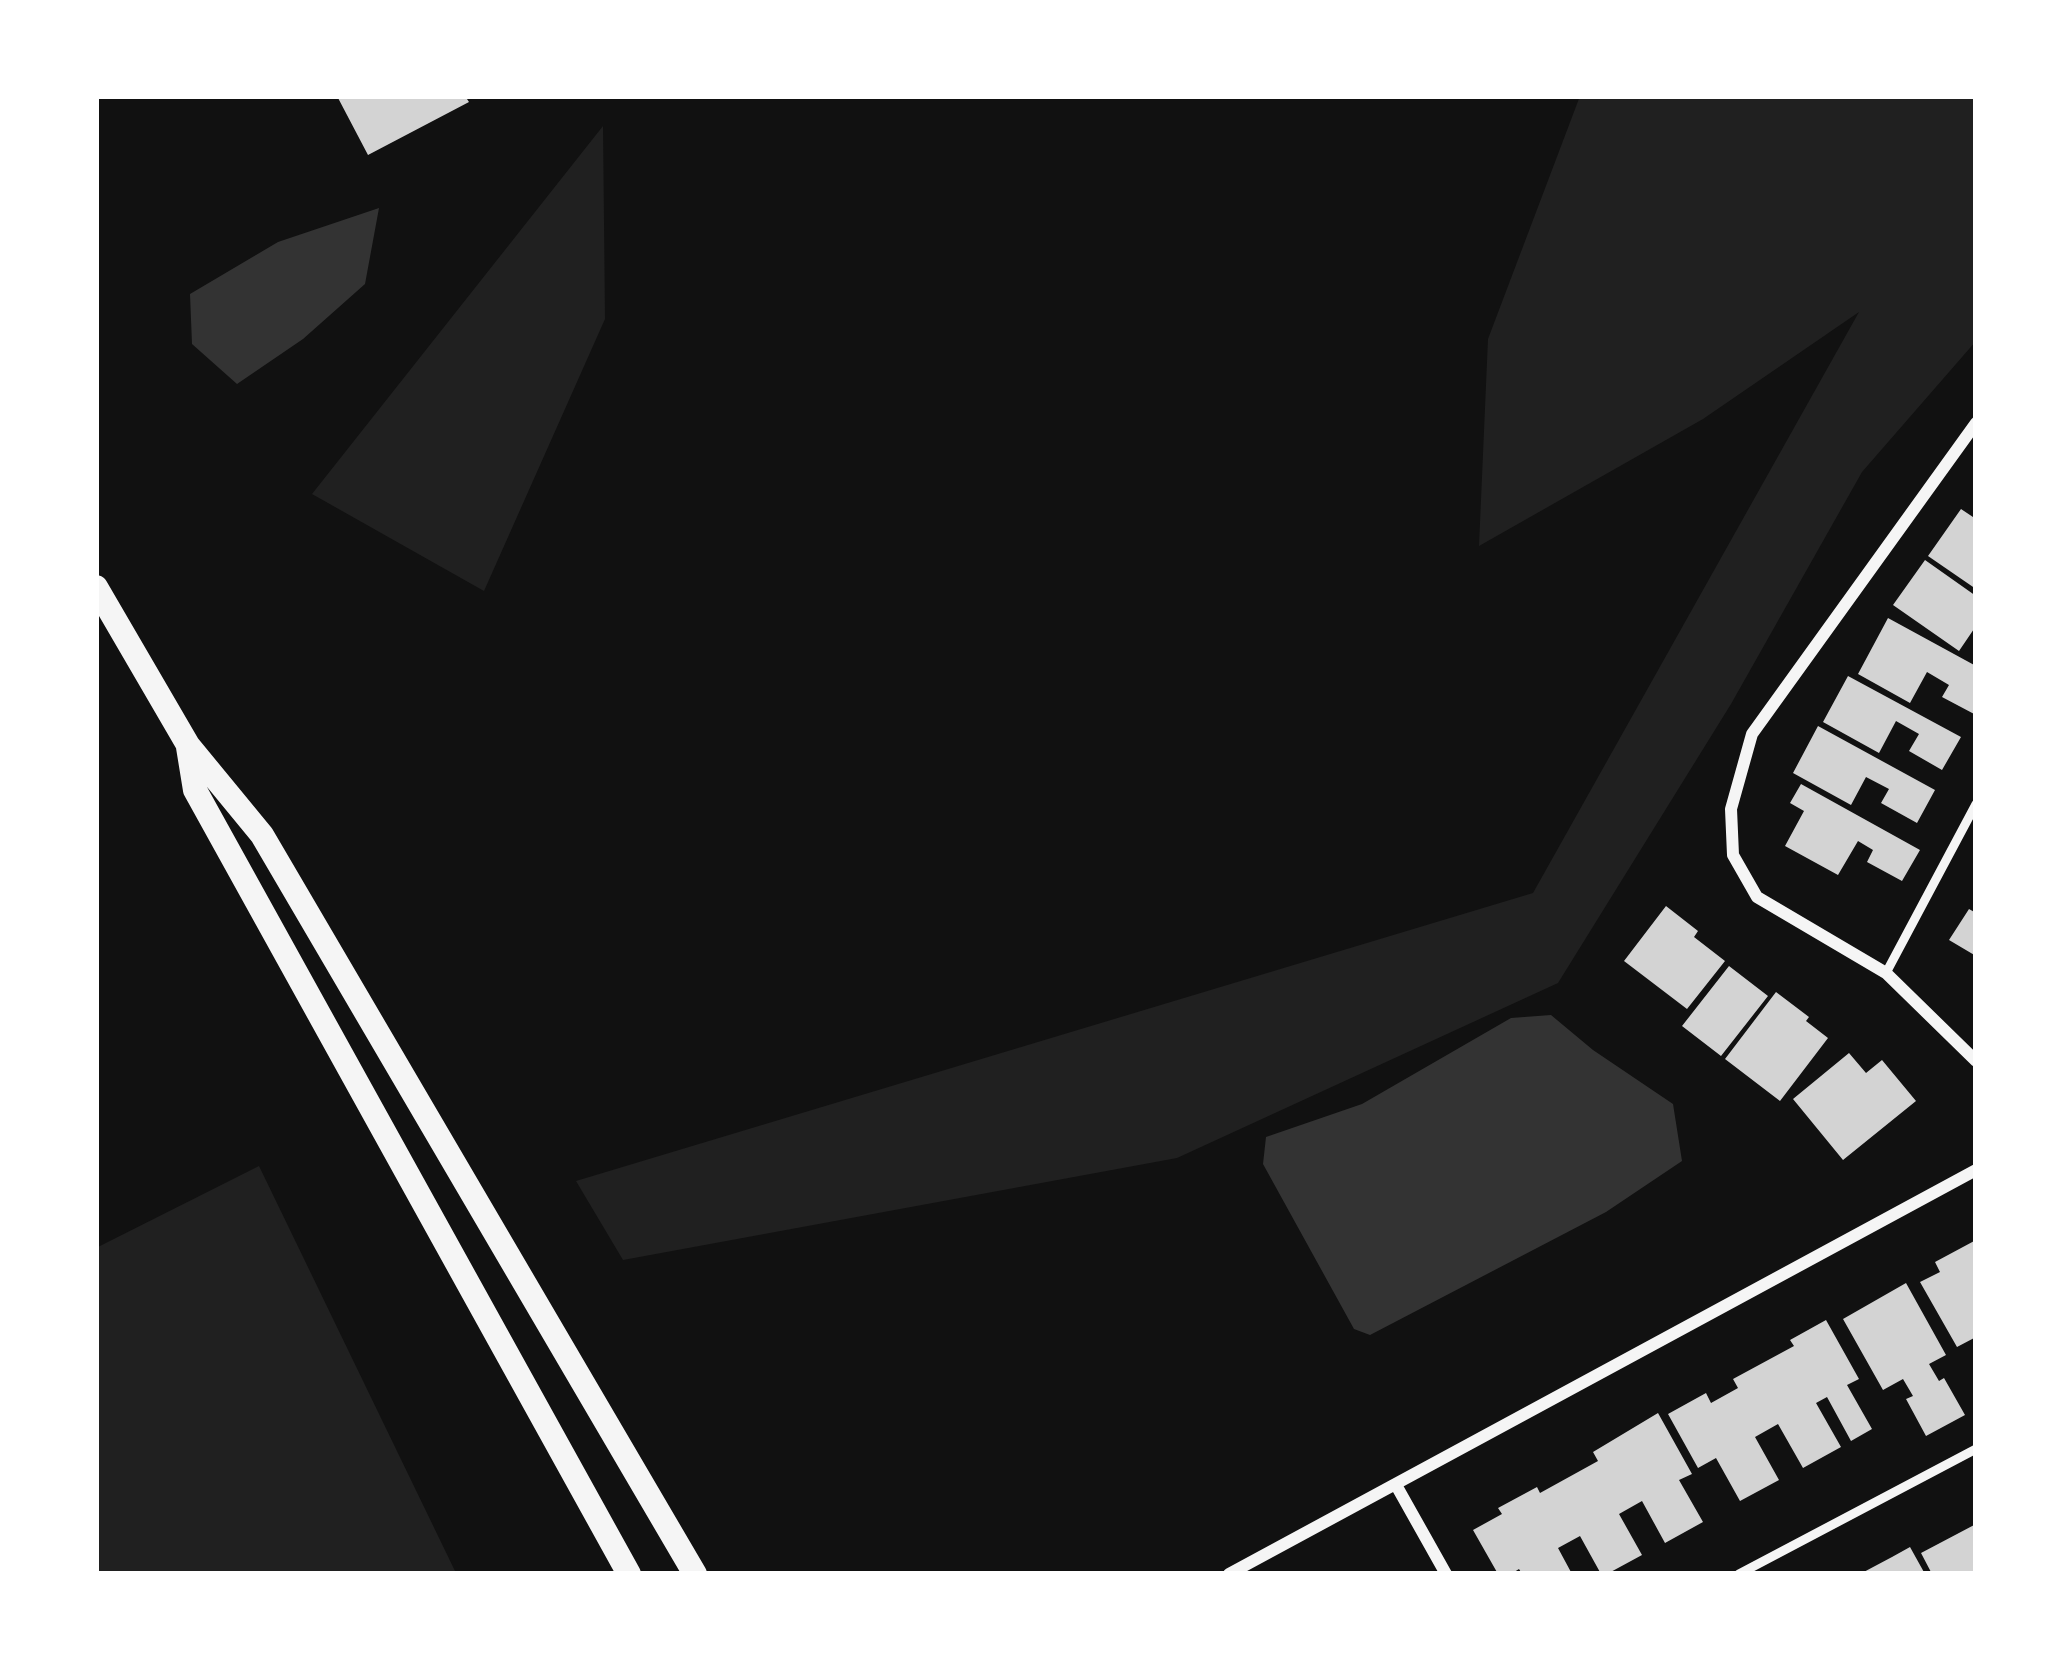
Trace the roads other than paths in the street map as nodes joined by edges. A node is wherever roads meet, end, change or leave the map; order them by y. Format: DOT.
graph roads {
  1 [pos="1976,423"];
  2 [pos="96,587"];
  3 [pos="188,745"];
  4 [pos="1976,804"];
  5 [pos="1886,973"];
  6 [pos="1976,1060"];
  7 [pos="1976,1170"];
  8 [pos="1976,1449"];
  9 [pos="1396,1485"];
  10 [pos="629,1574"];
  11 [pos="695,1574"];
  12 [pos="1228,1574"];
  13 [pos="1446,1574"];
  14 [pos="1739,1574"];
  1 -- 5 [label="street"];
  2 -- 3 [label="main road"];
  3 -- 10 [label="main road"];
  3 -- 11 [label="main road"];
  4 -- 5 [label="lane"];
  5 -- 6 [label="street"];
  7 -- 9 [label="street"];
  8 -- 14 [label="lane"];
  9 -- 12 [label="street"];
  9 -- 13 [label="street"];
}
